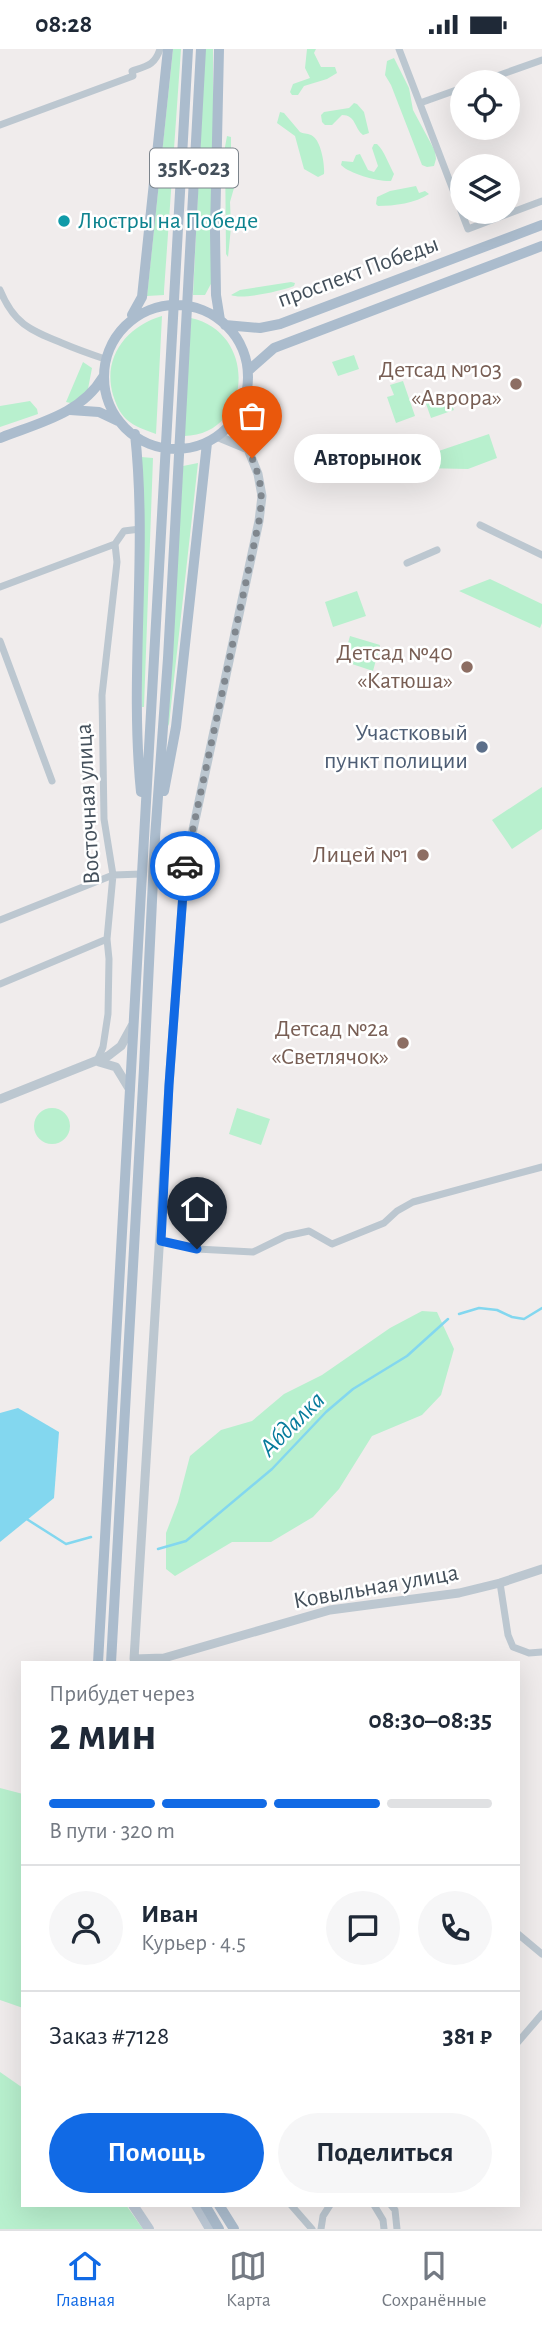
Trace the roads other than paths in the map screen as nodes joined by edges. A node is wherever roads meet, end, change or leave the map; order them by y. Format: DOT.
graph roads {
  1 [pos="160,49"];
  2 [pos="168,49"];
  3 [pos="188,49"];
  4 [pos="201,49"];
  5 [pos="219,49"];
  6 [pos="399,49"];
  7 [pos="542,60"];
  8 [pos="514,70"];
  9 [pos="450,93"];
  10 [pos="420,103"];
  11 [pos="0,125"];
  12 [pos="542,201"];
  13 [pos="542,225"];
  14 [pos="542,246"];
  15 [pos="0,290"];
  16 [pos="128,320"];
  17 [pos="223,323"];
  18 [pos="105,359"];
  19 [pos="248,371"];
  20 [pos="103,377"];
  21 [pos="70,410"];
  22 [pos="238,416"];
  23 [pos="120,422"];
  24 [pos="135,434"];
  25 [pos="219,437"];
  26 [pos="0,438"];
  27 [pos="207,443"];
  28 [pos="248,449"];
  29 [pos="480,525"];
  30 [pos="139,529"];
  31 [pos="114,544"];
  32 [pos="436,550"];
  33 [pos="542,555"];
  34 [pos="407,563"];
  35 [pos="0,587"];
  36 [pos="0,641"];
  37 [pos="52,781"];
  38 [pos="144,821"];
  39 [pos="155,838"];
  40 [pos="142,874"];
  41 [pos="114,875"];
  42 [pos="0,920"];
  43 [pos="107,939"];
  44 [pos="0,984"];
  45 [pos="134,1022"];
  46 [pos="97,1062"];
  47 [pos="130,1090"];
  48 [pos="0,1099"];
  49 [pos="542,1167"];
  50 [pos="161,1241"];
  51 [pos="542,1569"];
  52 [pos="500,1583"];
  53 [pos="542,1651"];
  54 [pos="98,1661"];
  55 [pos="111,1661"];
  56 [pos="134,1661"];
  57 [pos="520,1936"];
  58 [pos="542,1954"];
  59 [pos="542,2014"];
  60 [pos="520,2040"];
  61 [pos="134,2207"];
  62 [pos="197,2207"];
  63 [pos="206,2207"];
  64 [pos="220,2207"];
  65 [pos="293,2207"];
  66 [pos="329,2207"];
  67 [pos="375,2207"];
  68 [pos="393,2207"];
  69 [pos="149,2229"];
  70 [pos="210,2229"];
  71 [pos="219,2229"];
  72 [pos="234,2229"];
  73 [pos="312,2229"];
  74 [pos="321,2229"];
  75 [pos="384,2229"];
  76 [pos="397,2229"];
  1 -- 11 [label="street"];
  2 -- 16 [label="main road"];
  3 -- 38 [label="main road, 35К-023"];
  4 -- 39 [label="main road, 35К-023"];
  5 -- 17 [label="main road"];
  6 -- 10 [label="street"];
  7 -- 8 [label="street"];
  9 -- 10 [label="street"];
  10 -- 12 [label="street"];
  13 -- 17 [label="main road, проспект Победы"];
  14 -- 19 [label="main road, проспект Победы"];
  15 -- 18 [label="street"];
  16 -- 17 [label="main road"];
  16 -- 18 [label="main road"];
  17 -- 19 [label="main road"];
  18 -- 20 [label="main road"];
  19 -- 22 [label="main road"];
  20 -- 21 [label="main road"];
  20 -- 23 [label="main road"];
  21 -- 23 [label="main road"];
  21 -- 26 [label="main road"];
  22 -- 25 [label="main road"];
  22 -- 28 [label="street"];
  23 -- 24 [label="main road"];
  24 -- 27 [label="main road"];
  24 -- 30 [label="main road"];
  25 -- 27 [label="main road"];
  25 -- 28 [label="street"];
  27 -- 39 [label="main road"];
  28 -- 50 [label="street"];
  29 -- 33 [label="street"];
  30 -- 31 [label="street"];
  30 -- 38 [label="main road"];
  31 -- 35 [label="street"];
  31 -- 41 [label="street, Восточная улица"];
  32 -- 34 [label="street"];
  36 -- 37 [label="street"];
  38 -- 40 [label="main road, 35К-023"];
  39 -- 55 [label="main road, 35К-023"];
  40 -- 41 [label="street"];
  40 -- 45 [label="main road, 35К-023"];
  41 -- 42 [label="street"];
  41 -- 43 [label="street, Восточная улица"];
  43 -- 44 [label="street"];
  43 -- 46 [label="street, Восточная улица"];
  45 -- 46 [label="street"];
  45 -- 47 [label="main road, 35К-023"];
  46 -- 47 [label="street"];
  46 -- 48 [label="street"];
  47 -- 54 [label="main road, 35К-023"];
  49 -- 50 [label="street"];
  50 -- 56 [label="street"];
  51 -- 52 [label="street, Ковыльная улица"];
  52 -- 53 [label="street"];
  52 -- 56 [label="street, Ковыльная улица"];
  57 -- 58 [label="street"];
  59 -- 60 [label="street"];
  61 -- 69 [label="main road"];
  62 -- 70 [label="main road"];
  63 -- 71 [label="main road"];
  64 -- 72 [label="main road"];
  65 -- 73 [label="street"];
  66 -- 74 [label="street"];
  67 -- 75 [label="street"];
  68 -- 76 [label="street"];
}
